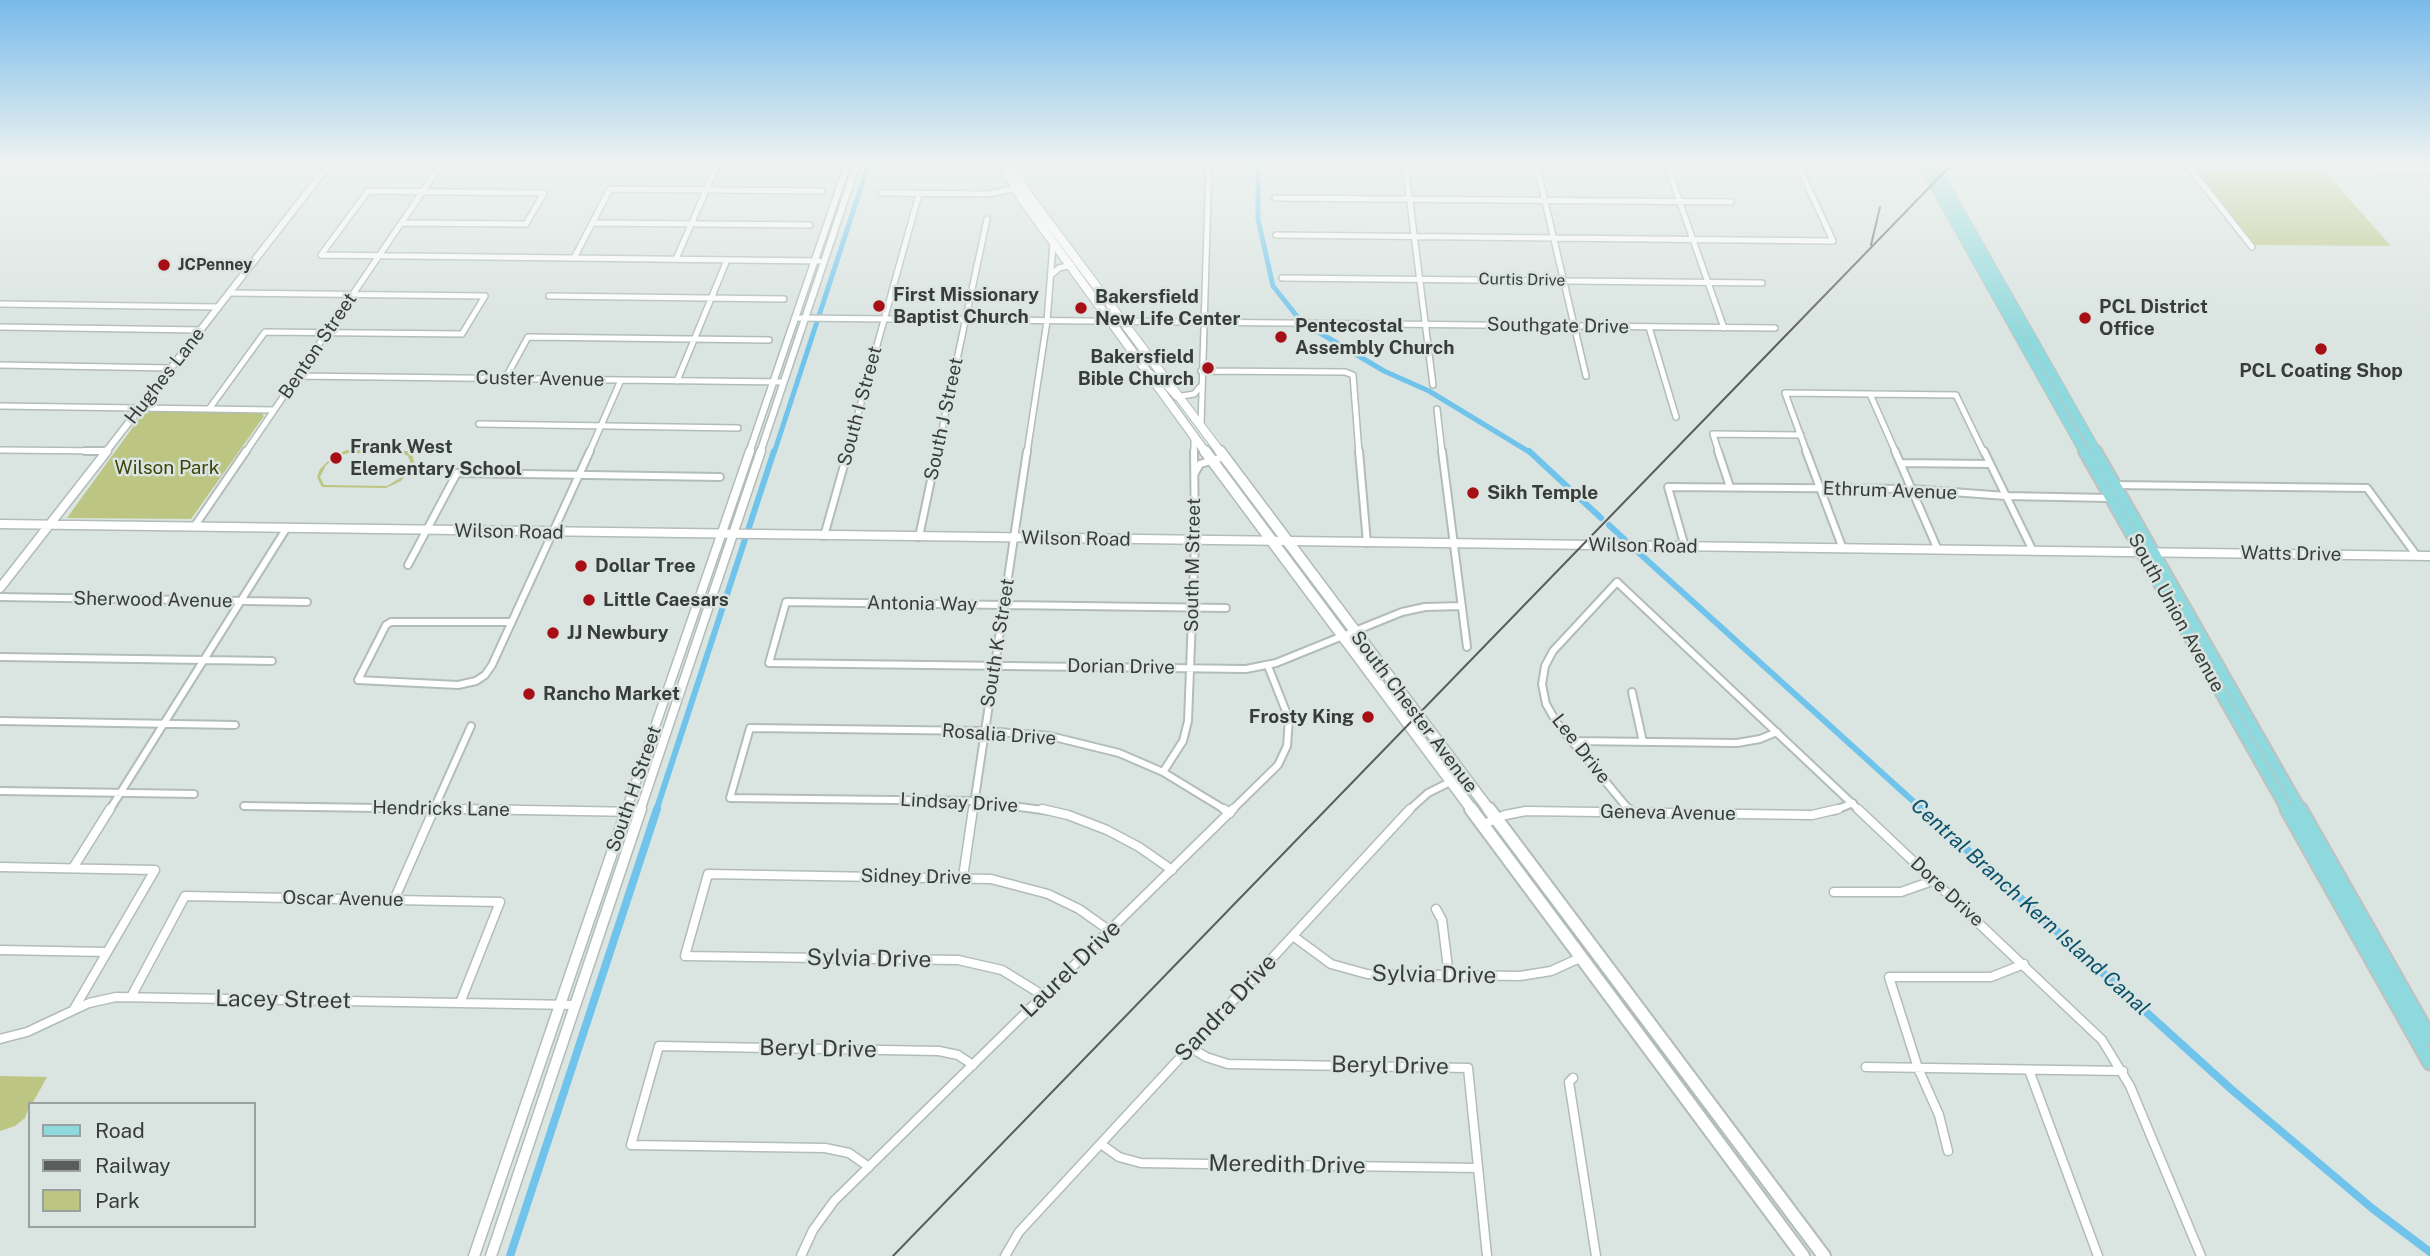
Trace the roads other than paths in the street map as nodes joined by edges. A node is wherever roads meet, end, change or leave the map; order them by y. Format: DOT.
graph roads {
  1 [pos="284,222"];
  2 [pos="346,222"];
  3 [pos="527,222"];
  4 [pos="828,222"];
  5 [pos="837,222"];
  6 [pos="911,222"];
  7 [pos="986,222"];
  8 [pos="1040,222"];
  9 [pos="1046,222"];
  10 [pos="1207,222"];
  11 [pos="1413,222"];
  12 [pos="1550,222"];
  13 [pos="1687,222"];
  14 [pos="1823,222"];
  15 [pos="1957,222"];
  16 [pos="1961,222"];
  17 [pos="2232,222"];
  18 [pos="402,223"];
  19 [pos="593,223"];
  20 [pos="692,224"];
  21 [pos="810,225"];
  22 [pos="1276,235"];
  23 [pos="1415,237"];
  24 [pos="1554,238"];
  25 [pos="1693,239"];
  26 [pos="1971,241"];
  27 [pos="1054,243"];
  28 [pos="2252,247"];
  29 [pos="379,256"];
  30 [pos="574,258"];
  31 [pos="676,259"];
  32 [pos="727,260"];
  33 [pos="815,261"];
  34 [pos="824,261"];
  35 [pos="1079,263"];
  36 [pos="1070,265"];
  37 [pos="1051,277"];
  38 [pos="1282,278"];
  39 [pos="1420,279"];
  40 [pos="1564,281"];
  41 [pos="1708,282"];
  42 [pos="1762,283"];
  43 [pos="229,293"];
  44 [pos="353,294"];
  45 [pos="549,296"];
  46 [pos="711,298"];
  47 [pos="784,299"];
  48 [pos="0,304"];
  49 [pos="219,307"];
  50 [pos="795,318"];
  51 [pos="805,318"];
  52 [pos="884,319"];
  53 [pos="965,320"];
  54 [pos="1047,321"];
  55 [pos="1117,322"];
  56 [pos="1203,322"];
  57 [pos="1426,325"];
  58 [pos="1575,326"];
  59 [pos="0,327"];
  60 [pos="1649,327"];
  61 [pos="1724,328"];
  62 [pos="1775,328"];
  63 [pos="201,330"];
  64 [pos="327,333"];
  65 [pos="695,339"];
  66 [pos="769,340"];
  67 [pos="0,365"];
  68 [pos="171,368"];
  69 [pos="1201,371"];
  70 [pos="2045,372"];
  71 [pos="297,376"];
  72 [pos="1586,376"];
  73 [pos="505,379"];
  74 [pos="621,380"];
  75 [pos="677,381"];
  76 [pos="774,382"];
  77 [pos="783,382"];
  78 [pos="1201,385"];
  79 [pos="1433,385"];
  80 [pos="1870,394"];
  81 [pos="1175,399"];
  82 [pos="0,406"];
  83 [pos="140,408"];
  84 [pos="209,409"];
  85 [pos="1437,409"];
  86 [pos="274,410"];
  87 [pos="1676,417"];
  88 [pos="479,424"];
  89 [pos="1199,424"];
  90 [pos="601,426"];
  91 [pos="738,428"];
  92 [pos="1801,435"];
  93 [pos="1194,436"];
  94 [pos="0,450"];
  95 [pos="106,451"];
  96 [pos="1219,458"];
  97 [pos="1901,463"];
  98 [pos="1990,464"];
  99 [pos="1194,474"];
  100 [pos="579,475"];
  101 [pos="720,477"];
  102 [pos="2114,485"];
  103 [pos="1730,487"];
  104 [pos="1821,488"];
  105 [pos="1912,489"];
  106 [pos="2006,496"];
  107 [pos="2111,498"];
  108 [pos="0,524"];
  109 [pos="49,525"];
  110 [pos="194,527"];
  111 [pos="286,529"];
  112 [pos="425,531"];
  113 [pos="552,533"];
  114 [pos="720,535"];
  115 [pos="732,535"];
  116 [pos="824,536"];
  117 [pos="919,537"];
  118 [pos="1014,539"];
  119 [pos="1195,541"];
  120 [pos="1273,541"];
  121 [pos="1287,541"];
  122 [pos="1367,543"];
  123 [pos="1454,544"];
  124 [pos="1685,547"];
  125 [pos="1843,549"];
  126 [pos="1938,550"];
  127 [pos="2033,551"];
  128 [pos="2147,552"];
  129 [pos="2417,555"];
  130 [pos="2430,556"];
  131 [pos="408,565"];
  132 [pos="1617,582"];
  133 [pos="0,588"];
  134 [pos="0,597"];
  135 [pos="241,601"];
  136 [pos="307,602"];
  137 [pos="1004,605"];
  138 [pos="1462,606"];
  139 [pos="1193,607"];
  140 [pos="1226,608"];
  141 [pos="511,622"];
  142 [pos="1350,634"];
  143 [pos="1467,647"];
  144 [pos="0,657"];
  145 [pos="204,660"];
  146 [pos="272,661"];
  147 [pos="769,663"];
  148 [pos="995,666"];
  149 [pos="1268,666"];
  150 [pos="1191,668"];
  151 [pos="1632,692"];
  152 [pos="2229,696"];
  153 [pos="0,721"];
  154 [pos="164,723"];
  155 [pos="235,724"];
  156 [pos="471,726"];
  157 [pos="985,731"];
  158 [pos="1777,732"];
  159 [pos="1572,741"];
  160 [pos="1643,741"];
  161 [pos="1163,772"];
  162 [pos="1462,776"];
  163 [pos="1452,781"];
  164 [pos="0,791"];
  165 [pos="120,793"];
  166 [pos="194,794"];
  167 [pos="730,798"];
  168 [pos="974,801"];
  169 [pos="1853,803"];
  170 [pos="244,806"];
  171 [pos="2285,806"];
  172 [pos="434,809"];
  173 [pos="626,812"];
  174 [pos="639,812"];
  175 [pos="1631,812"];
  176 [pos="1230,813"];
  177 [pos="1489,822"];
  178 [pos="2328,860"];
  179 [pos="0,867"];
  180 [pos="73,869"];
  181 [pos="1172,870"];
  182 [pos="963,877"];
  183 [pos="1935,880"];
  184 [pos="2329,884"];
  185 [pos="1834,892"];
  186 [pos="394,900"];
  187 [pos="1436,909"];
  188 [pos="1110,931"];
  189 [pos="1293,936"];
  190 [pos="0,950"];
  191 [pos="2380,951"];
  192 [pos="107,952"];
  193 [pos="685,956"];
  194 [pos="1582,957"];
  195 [pos="2024,964"];
  196 [pos="1449,976"];
  197 [pos="1044,996"];
  198 [pos="131,997"];
  199 [pos="460,1003"];
  200 [pos="559,1004"];
  201 [pos="573,1005"];
  202 [pos="74,1009"];
  203 [pos="2430,1038"];
  204 [pos="0,1039"];
  205 [pos="1190,1047"];
  206 [pos="2429,1060"];
  207 [pos="973,1065"];
  208 [pos="1866,1067"];
  209 [pos="1918,1068"];
  210 [pos="2029,1069"];
  211 [pos="2123,1071"];
  212 [pos="1573,1078"];
  213 [pos="1101,1144"];
  214 [pos="1948,1151"];
  215 [pos="869,1167"];
  216 [pos="1478,1168"];
  217 [pos="474,1256"];
  218 [pos="491,1256"];
  219 [pos="801,1256"];
  220 [pos="1005,1256"];
  221 [pos="1488,1256"];
  222 [pos="1596,1256"];
  223 [pos="1803,1256"];
  224 [pos="1824,1256"];
  225 [pos="2098,1256"];
  226 [pos="2201,1256"];
  1 -- 43 [label="street, Hughes Lane"];
  2 -- 29 [label="street"];
  3 -- 18 [label="street"];
  4 -- 33 [label="street, South H Street"];
  5 -- 34 [label="street, South H Street"];
  6 -- 52 [label="street, South I Street"];
  7 -- 53 [label="street, South J Street"];
  8 -- 27 [label="main road, South Chester Avenue"];
  9 -- 35 [label="main road, South Chester Avenue"];
  10 -- 56 [label="street"];
  11 -- 23 [label="street"];
  12 -- 24 [label="street"];
  13 -- 25 [label="street"];
  14 -- 25 [label="street"];
  15 -- 26 [label="main road, South Union Avenue"];
  16 -- 26 [label="main road, South Union Avenue"];
  17 -- 28 [label="street"];
  18 -- 29 [label="street, Benton Street"];
  19 -- 20 [label="street"];
  19 -- 30 [label="street"];
  20 -- 21 [label="street"];
  20 -- 31 [label="street"];
  22 -- 23 [label="street"];
  23 -- 24 [label="street"];
  23 -- 39 [label="street"];
  24 -- 25 [label="street"];
  24 -- 40 [label="street"];
  25 -- 41 [label="street"];
  26 -- 70 [label="main road, South Union Avenue"];
  27 -- 36 [label="main road, South Chester Avenue"];
  27 -- 37 [label="street, South K Street"];
  29 -- 30 [label="street"];
  29 -- 44 [label="street, Benton Street"];
  30 -- 31 [label="street"];
  31 -- 32 [label="street"];
  32 -- 33 [label="street"];
  32 -- 46 [label="street"];
  33 -- 34 [label="street"];
  33 -- 50 [label="street, South H Street"];
  34 -- 51 [label="street, South H Street"];
  35 -- 36 [label="street"];
  35 -- 55 [label="main road, South Chester Avenue"];
  36 -- 37 [label="street"];
  36 -- 55 [label="main road, South Chester Avenue"];
  37 -- 54 [label="street, South K Street"];
  38 -- 39 [label="street, Curtis Drive"];
  39 -- 40 [label="street, Curtis Drive"];
  39 -- 57 [label="street"];
  40 -- 41 [label="street, Curtis Drive"];
  40 -- 58 [label="street"];
  41 -- 42 [label="street, Curtis Drive"];
  41 -- 61 [label="street"];
  43 -- 44 [label="street"];
  43 -- 49 [label="street, Hughes Lane"];
  44 -- 64 [label="street, Benton Street"];
  44 -- 64 [label="street"];
  45 -- 46 [label="street"];
  46 -- 47 [label="street"];
  46 -- 65 [label="street"];
  48 -- 49 [label="street"];
  49 -- 63 [label="street, Hughes Lane"];
  50 -- 51 [label="street, Southgate Drive"];
  50 -- 76 [label="street, South H Street"];
  51 -- 52 [label="street, Southgate Drive"];
  51 -- 77 [label="street, South H Street"];
  52 -- 53 [label="street, Southgate Drive"];
  52 -- 116 [label="street, South I Street"];
  53 -- 54 [label="street, Southgate Drive"];
  53 -- 117 [label="street, South J Street"];
  54 -- 55 [label="street, Southgate Drive"];
  54 -- 118 [label="street, South K Street"];
  55 -- 56 [label="street, Southgate Drive"];
  55 -- 81 [label="main road, South Chester Avenue"];
  55 -- 81 [label="main road, South Chester Avenue"];
  56 -- 57 [label="street, Southgate Drive"];
  56 -- 69 [label="street"];
  57 -- 58 [label="street, Southgate Drive"];
  57 -- 79 [label="street"];
  58 -- 60 [label="street, Southgate Drive"];
  58 -- 72 [label="street"];
  59 -- 63 [label="street"];
  60 -- 61 [label="street, Southgate Drive"];
  60 -- 87 [label="street"];
  61 -- 62 [label="street, Southgate Drive"];
  63 -- 68 [label="street, Hughes Lane"];
  64 -- 71 [label="street, Benton Street"];
  64 -- 84 [label="street"];
  65 -- 66 [label="street"];
  65 -- 73 [label="street"];
  65 -- 75 [label="street"];
  67 -- 68 [label="street"];
  68 -- 83 [label="street, Hughes Lane"];
  69 -- 78 [label="street"];
  69 -- 122 [label="street"];
  70 -- 102 [label="main road, South Union Avenue"];
  70 -- 107 [label="main road, South Union Avenue"];
  71 -- 73 [label="street, Custer Avenue"];
  71 -- 86 [label="street, Benton Street"];
  73 -- 74 [label="street, Custer Avenue"];
  74 -- 75 [label="street, Custer Avenue"];
  74 -- 90 [label="street"];
  75 -- 76 [label="street, Custer Avenue"];
  76 -- 77 [label="street, Custer Avenue"];
  76 -- 114 [label="street, South H Street"];
  77 -- 115 [label="street, South H Street"];
  78 -- 81 [label="street"];
  78 -- 89 [label="street"];
  80 -- 92 [label="street"];
  80 -- 97 [label="street"];
  80 -- 98 [label="street"];
  81 -- 89 [label="main road, South Chester Avenue"];
  81 -- 93 [label="main road, South Chester Avenue"];
  82 -- 83 [label="street"];
  83 -- 84 [label="street"];
  83 -- 95 [label="street, Hughes Lane"];
  84 -- 86 [label="street"];
  85 -- 123 [label="street"];
  86 -- 110 [label="street, Benton Street"];
  88 -- 90 [label="street"];
  89 -- 96 [label="main road, South Chester Avenue"];
  90 -- 91 [label="street"];
  90 -- 100 [label="street"];
  92 -- 103 [label="street"];
  92 -- 104 [label="street"];
  93 -- 96 [label="main road, South Chester Avenue"];
  93 -- 99 [label="street, South M Street"];
  94 -- 95 [label="street"];
  95 -- 109 [label="street, Hughes Lane"];
  96 -- 99 [label="street"];
  96 -- 120 [label="main road, South Chester Avenue"];
  96 -- 121 [label="main road, South Chester Avenue"];
  97 -- 98 [label="street"];
  97 -- 105 [label="street"];
  98 -- 106 [label="street"];
  99 -- 119 [label="street, South M Street"];
  100 -- 101 [label="street"];
  100 -- 112 [label="street"];
  100 -- 113 [label="street"];
  102 -- 128 [label="main road, South Union Avenue"];
  102 -- 129 [label="street"];
  103 -- 104 [label="street, Ethrum Avenue"];
  103 -- 124 [label="street, Ethrum Avenue"];
  104 -- 105 [label="street, Ethrum Avenue"];
  104 -- 125 [label="street"];
  105 -- 106 [label="street, Ethrum Avenue"];
  105 -- 126 [label="street"];
  106 -- 107 [label="street, Ethrum Avenue"];
  106 -- 127 [label="street"];
  107 -- 128 [label="main road, South Union Avenue"];
  108 -- 109 [label="street, Wilson Road"];
  109 -- 110 [label="street, Wilson Road"];
  109 -- 133 [label="street, Hughes Lane"];
  110 -- 111 [label="street, Wilson Road"];
  111 -- 112 [label="street, Wilson Road"];
  111 -- 135 [label="street"];
  112 -- 113 [label="street, Wilson Road"];
  112 -- 131 [label="street"];
  113 -- 114 [label="street, Wilson Road"];
  113 -- 141 [label="street"];
  114 -- 115 [label="street, Wilson Road"];
  114 -- 173 [label="street, South H Street"];
  115 -- 116 [label="street, Wilson Road"];
  115 -- 174 [label="street, South H Street"];
  116 -- 117 [label="street, Wilson Road"];
  117 -- 118 [label="street, Wilson Road"];
  118 -- 119 [label="street, Wilson Road"];
  118 -- 137 [label="street, South K Street"];
  119 -- 120 [label="street, Wilson Road"];
  119 -- 139 [label="street, South M Street"];
  120 -- 121 [label="street, Wilson Road"];
  120 -- 142 [label="main road, South Chester Avenue"];
  121 -- 122 [label="street, Wilson Road"];
  121 -- 142 [label="main road, South Chester Avenue"];
  122 -- 123 [label="street, Wilson Road"];
  123 -- 124 [label="street, Wilson Road"];
  123 -- 138 [label="street"];
  124 -- 125 [label="street, Wilson Road"];
  125 -- 126 [label="street, Wilson Road"];
  126 -- 127 [label="street, Wilson Road"];
  127 -- 128 [label="street, Wilson Road"];
  128 -- 129 [label="street, Watts Drive"];
  128 -- 152 [label="main road, South Union Avenue"];
  129 -- 130 [label="street, Watts Drive"];
  132 -- 158 [label="street, Dore Drive"];
  132 -- 159 [label="street, Lee Drive"];
  134 -- 135 [label="street, Sherwood Avenue"];
  135 -- 136 [label="street, Sherwood Avenue"];
  135 -- 145 [label="street"];
  137 -- 139 [label="street, Antonia Way"];
  137 -- 147 [label="street, Antonia Way"];
  137 -- 148 [label="street, South K Street"];
  138 -- 142 [label="street, Dorian Drive"];
  138 -- 143 [label="street"];
  139 -- 140 [label="street, Antonia Way"];
  139 -- 150 [label="street, South M Street"];
  141 -- 141 [label="street"];
  142 -- 149 [label="street, Dorian Drive"];
  142 -- 162 [label="main road, South Chester Avenue"];
  142 -- 163 [label="main road, South Chester Avenue"];
  144 -- 145 [label="street"];
  145 -- 146 [label="street"];
  145 -- 154 [label="street"];
  147 -- 148 [label="street, Dorian Drive"];
  148 -- 150 [label="street, Dorian Drive"];
  148 -- 157 [label="street, South K Street"];
  149 -- 150 [label="street, Dorian Drive"];
  149 -- 176 [label="street, Laurel Drive"];
  150 -- 161 [label="street, South M Street"];
  151 -- 160 [label="street"];
  152 -- 171 [label="main road, South Union Avenue"];
  152 -- 178 [label="main road, South Union Avenue"];
  153 -- 154 [label="street"];
  154 -- 155 [label="street"];
  154 -- 165 [label="street"];
  156 -- 172 [label="street"];
  157 -- 161 [label="street, Rosalia Drive"];
  157 -- 167 [label="street, Rosalia Drive"];
  157 -- 168 [label="street, South K Street"];
  158 -- 160 [label="street"];
  158 -- 169 [label="street, Dore Drive"];
  159 -- 160 [label="street"];
  159 -- 175 [label="street, Lee Drive"];
  161 -- 176 [label="street, Rosalia Drive"];
  162 -- 163 [label="street, Sandra Drive"];
  162 -- 177 [label="main road, South Chester Avenue"];
  163 -- 177 [label="main road, South Chester Avenue"];
  163 -- 189 [label="street, Sandra Drive"];
  164 -- 165 [label="street"];
  165 -- 166 [label="street"];
  165 -- 180 [label="street"];
  167 -- 168 [label="street, Lindsay Drive"];
  168 -- 181 [label="street, Lindsay Drive"];
  168 -- 182 [label="street, South K Street"];
  169 -- 175 [label="street, Geneva Avenue"];
  169 -- 183 [label="street, Dore Drive"];
  170 -- 172 [label="street, Hendricks Lane"];
  171 -- 178 [label="main road"];
  171 -- 184 [label="main road, South Union Avenue"];
  172 -- 173 [label="street, Hendricks Lane"];
  172 -- 186 [label="street"];
  173 -- 174 [label="street, Hendricks Lane"];
  173 -- 200 [label="street, South H Street"];
  174 -- 201 [label="street, South H Street"];
  175 -- 177 [label="street, Geneva Avenue"];
  176 -- 181 [label="street, Laurel Drive"];
  177 -- 194 [label="main road, South Chester Avenue"];
  177 -- 224 [label="main road, South Chester Avenue"];
  178 -- 191 [label="main road, South Union Avenue"];
  179 -- 180 [label="street"];
  180 -- 192 [label="street"];
  181 -- 188 [label="street, Laurel Drive"];
  182 -- 188 [label="street, Sidney Drive"];
  182 -- 193 [label="street, Sidney Drive"];
  183 -- 185 [label="street"];
  183 -- 195 [label="street, Dore Drive"];
  184 -- 191 [label="main road"];
  184 -- 206 [label="main road, South Union Avenue"];
  186 -- 198 [label="street, Oscar Avenue"];
  186 -- 199 [label="street, Oscar Avenue"];
  187 -- 196 [label="street"];
  188 -- 197 [label="street, Laurel Drive"];
  189 -- 196 [label="street, Sylvia Drive"];
  189 -- 205 [label="street, Sandra Drive"];
  190 -- 192 [label="street"];
  191 -- 203 [label="main road, South Union Avenue"];
  192 -- 202 [label="street"];
  193 -- 197 [label="street, Sylvia Drive"];
  194 -- 196 [label="street, Sylvia Drive"];
  194 -- 223 [label="main road, South Chester Avenue"];
  195 -- 209 [label="street"];
  195 -- 211 [label="street, Dore Drive"];
  197 -- 207 [label="street, Laurel Drive"];
  198 -- 199 [label="street, Lacey Street"];
  198 -- 202 [label="street, Lacey Street"];
  199 -- 200 [label="street, Lacey Street"];
  200 -- 201 [label="street, Lacey Street"];
  200 -- 217 [label="street, South H Street"];
  201 -- 218 [label="street, South H Street"];
  202 -- 204 [label="street, Lacey Street"];
  205 -- 213 [label="street, Sandra Drive"];
  205 -- 216 [label="street, Beryl Drive"];
  207 -- 215 [label="street, Laurel Drive"];
  207 -- 215 [label="street, Beryl Drive"];
  208 -- 209 [label="street"];
  209 -- 210 [label="street"];
  209 -- 214 [label="street"];
  210 -- 211 [label="street"];
  210 -- 225 [label="street"];
  211 -- 226 [label="street, Dore Drive"];
  212 -- 222 [label="street"];
  213 -- 216 [label="street, Meredith Drive"];
  213 -- 220 [label="street, Sandra Drive"];
  215 -- 219 [label="street, Laurel Drive"];
  216 -- 221 [label="street"];
}
